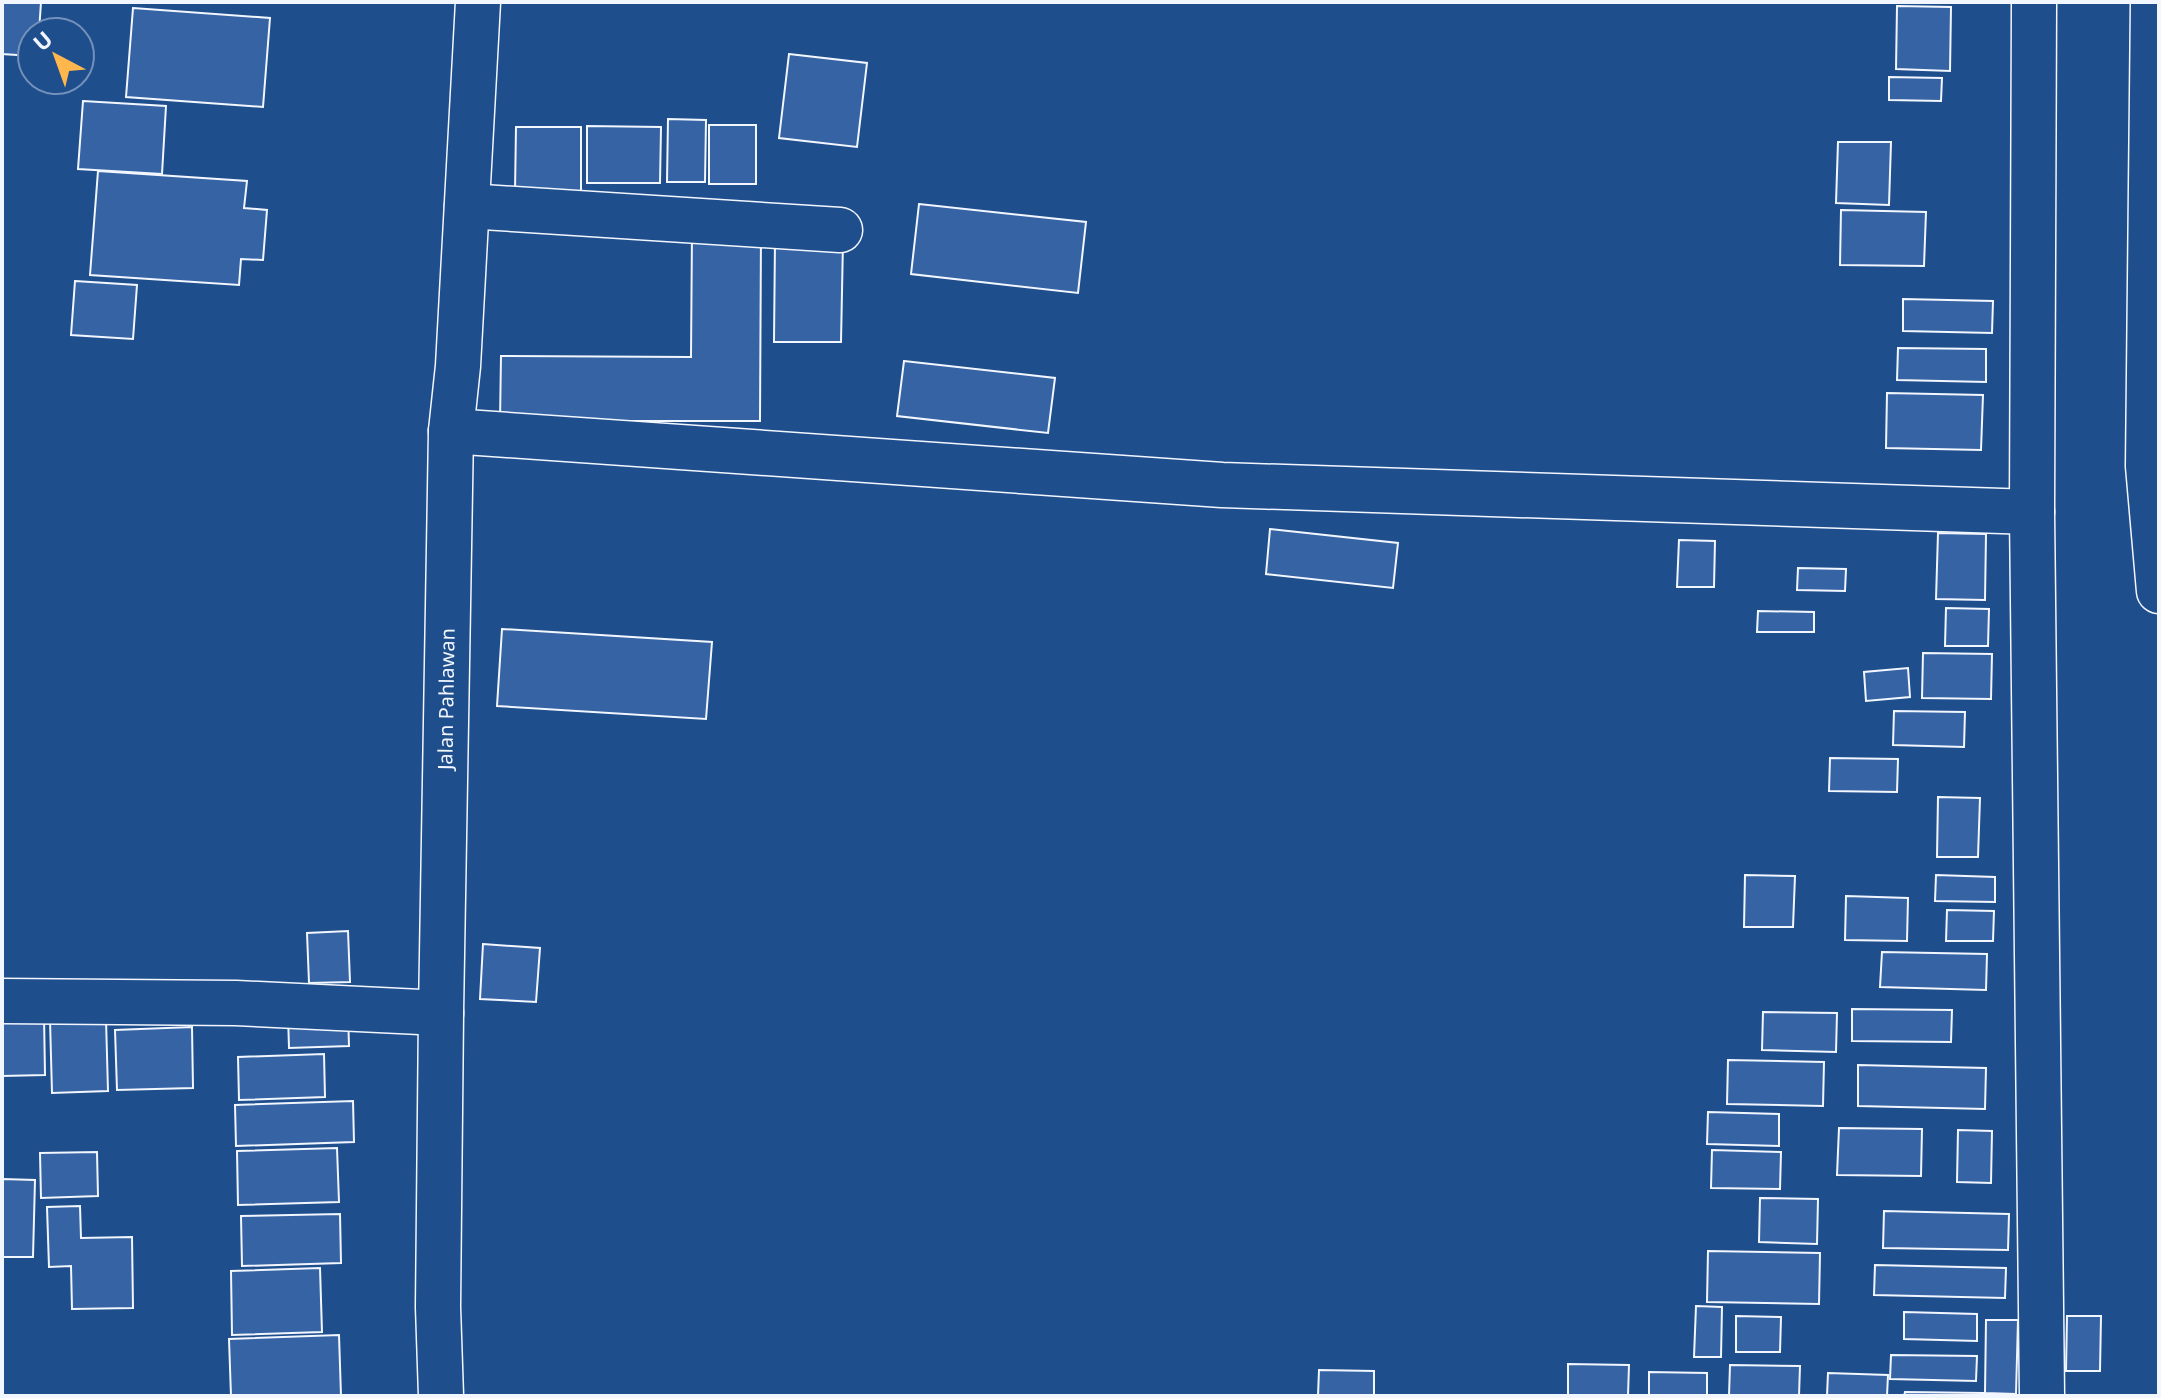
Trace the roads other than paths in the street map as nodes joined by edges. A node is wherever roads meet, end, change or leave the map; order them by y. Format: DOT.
graph roads {
  1 [pos="478,2"];
  2 [pos="2034,2"];
  3 [pos="2153,2"];
  4 [pos="467,206"];
  5 [pos="840,230"];
  6 [pos="451,431"];
  7 [pos="2032,512"];
  8 [pos="2159,591"];
  9 [pos="2,1001"];
  10 [pos="441,1013"];
  11 [pos="441,1396"];
  12 [pos="2042,1396"];
  1 -- 4 [label="street, Jalan Pahlawan"];
  2 -- 7 [label="street"];
  3 -- 8 [label="street"];
  4 -- 5 [label="street"];
  4 -- 6 [label="street, Jalan Pahlawan"];
  6 -- 7 [label="street"];
  6 -- 10 [label="street, Jalan Pahlawan"];
  7 -- 12 [label="street"];
  9 -- 10 [label="street"];
  10 -- 11 [label="street, Jalan Pahlawan"];
}
